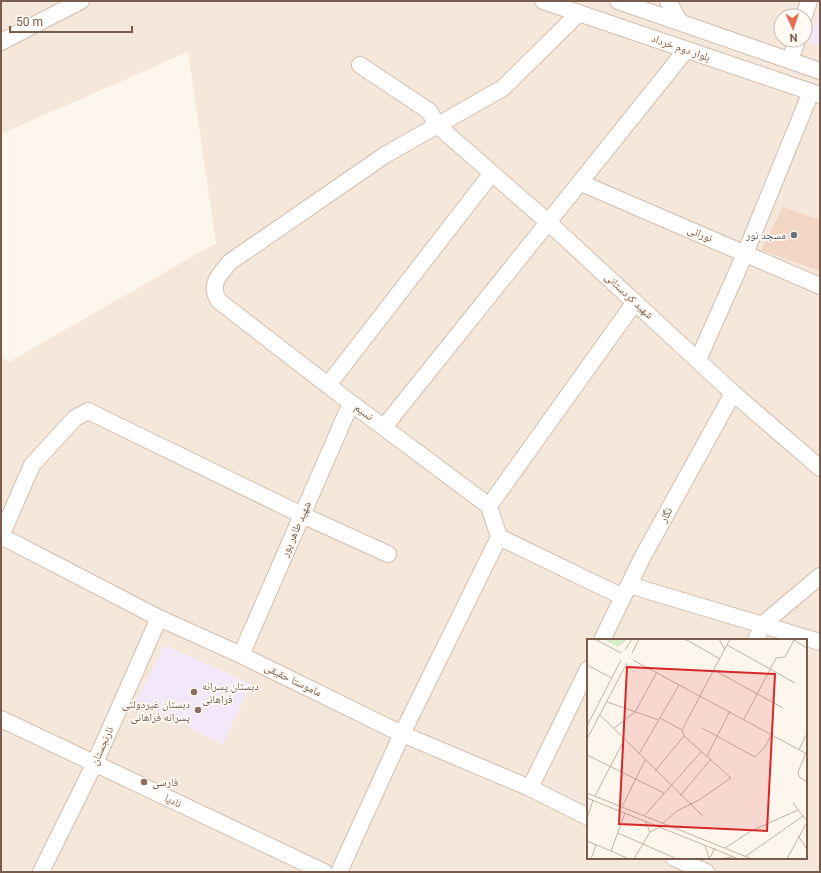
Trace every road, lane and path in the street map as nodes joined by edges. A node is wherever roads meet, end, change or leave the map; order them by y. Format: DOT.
graph roads {
  1 [pos="81,1"];
  2 [pos="543,1"];
  3 [pos="618,1"];
  4 [pos="668,1"];
  5 [pos="579,13"];
  6 [pos="680,22"];
  7 [pos="1,42"];
  8 [pos="794,48"];
  9 [pos="686,50"];
  10 [pos="790,60"];
  11 [pos="360,65"];
  12 [pos="820,71"];
  13 [pos="815,94"];
  14 [pos="437,125"];
  15 [pos="492,173"];
  16 [pos="581,183"];
  17 [pos="549,222"];
  18 [pos="745,254"];
  19 [pos="820,286"];
  20 [pos="635,302"];
  21 [pos="698,360"];
  22 [pos="328,385"];
  23 [pos="733,392"];
  24 [pos="350,403"];
  25 [pos="384,427"];
  26 [pos="819,464"];
  27 [pos="489,506"];
  28 [pos="302,515"];
  29 [pos="1,536"];
  30 [pos="499,537"];
  31 [pos="388,554"];
  32 [pos="820,576"];
  33 [pos="626,591"];
  34 [pos="159,618"];
  35 [pos="763,624"];
  36 [pos="602,639"];
  37 [pos="756,639"];
  38 [pos="820,642"];
  39 [pos="241,655"];
  40 [pos="587,671"];
  41 [pos="1,719"];
  42 [pos="402,734"];
  43 [pos="94,765"];
  44 [pos="530,788"];
  45 [pos="587,816"];
  46 [pos="676,859"];
  47 [pos="41,872"];
  48 [pos="324,872"];
  49 [pos="339,872"];
  50 [pos="706,872"];
  1 -- 7 [label="street"];
  2 -- 5 [label="street, بلوار دوم خرداد"];
  3 -- 6 [label="street"];
  4 -- 6 [label="street"];
  5 -- 9 [label="street, بلوار دوم خرداد"];
  5 -- 14 [label="street"];
  6 -- 10 [label="street"];
  8 -- 10 [label="street"];
  9 -- 13 [label="street, بلوار دوم خرداد"];
  9 -- 16 [label="street"];
  10 -- 12 [label="street"];
  11 -- 14 [label="street, شهید کردستانی"];
  13 -- 18 [label="street"];
  14 -- 15 [label="street, شهید کردستانی"];
  14 -- 22 [label="street, نسیم"];
  15 -- 17 [label="street, شهید کردستانی"];
  15 -- 22 [label="street"];
  16 -- 17 [label="street"];
  16 -- 18 [label="street, نورانی"];
  17 -- 20 [label="street, شهید کردستانی"];
  17 -- 25 [label="street"];
  18 -- 19 [label="street, نورانی"];
  18 -- 21 [label="street"];
  20 -- 21 [label="street, شهید کردستانی"];
  20 -- 27 [label="street"];
  21 -- 23 [label="street, شهید کردستانی"];
  22 -- 24 [label="street, نسیم"];
  23 -- 26 [label="street, شهید کردستانی"];
  23 -- 33 [label="street, نگار"];
  24 -- 25 [label="street, نسیم"];
  24 -- 28 [label="street, شهید طاهر پور"];
  25 -- 27 [label="street, نسیم"];
  27 -- 30 [label="street"];
  28 -- 29 [label="street"];
  28 -- 31 [label="street"];
  28 -- 39 [label="street, شهید طاهر پور"];
  29 -- 34 [label="street, ماموستا حقیقی"];
  30 -- 33 [label="street"];
  30 -- 42 [label="street"];
  32 -- 35 [label="street"];
  33 -- 35 [label="street"];
  33 -- 36 [label="street, نگار"];
  34 -- 39 [label="street, ماموستا حقیقی"];
  34 -- 43 [label="street, نارنجستان"];
  35 -- 37 [label="street"];
  35 -- 38 [label="street"];
  39 -- 42 [label="street, ماموستا حقیقی"];
  40 -- 44 [label="street"];
  41 -- 43 [label="street, نادیا"];
  42 -- 44 [label="street, ماموستا حقیقی"];
  42 -- 49 [label="street"];
  43 -- 47 [label="street, نارنجستان"];
  43 -- 48 [label="street, نادیا"];
  44 -- 45 [label="street, ماموستا حقیقی"];
  46 -- 50 [label="street"];
}
